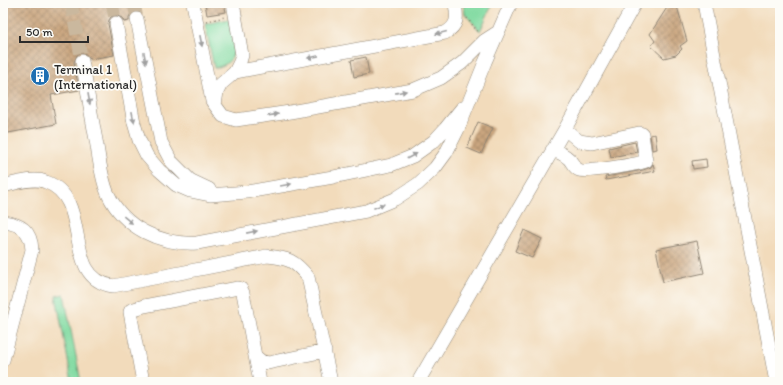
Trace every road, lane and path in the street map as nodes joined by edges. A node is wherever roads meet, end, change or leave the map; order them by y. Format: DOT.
graph roads {
  1 [pos="193,3"];
  2 [pos="455,3"];
  3 [pos="511,3"];
  4 [pos="635,3"];
  5 [pos="704,3"];
  6 [pos="234,9"];
  7 [pos="464,13"];
  8 [pos="137,19"];
  9 [pos="116,23"];
  10 [pos="197,23"];
  11 [pos="498,32"];
  12 [pos="484,41"];
  13 [pos="82,61"];
  14 [pos="235,72"];
  15 [pos="474,89"];
  16 [pos="214,106"];
  17 [pos="565,129"];
  18 [pos="552,150"];
  19 [pos="3,186"];
  20 [pos="248,192"];
  21 [pos="3,222"];
  22 [pos="326,355"];
  23 [pos="255,356"];
  24 [pos="3,360"];
  25 [pos="143,382"];
  26 [pos="261,382"];
  27 [pos="331,382"];
  28 [pos="418,382"];
  29 [pos="776,382"];
  1 -- 10 [label="lane"];
  2 -- 14 [label="lane, one-way"];
  3 -- 11 [label="lane"];
  4 -- 17 [label="lane"];
  5 -- 29 [label="lane"];
  6 -- 10 [label="path"];
  6 -- 14 [label="lane"];
  7 -- 12 [label="path"];
  8 -- 20 [label="lane, one-way"];
  9 -- 20 [label="lane, one-way"];
  10 -- 16 [label="lane, one-way"];
  11 -- 12 [label="lane"];
  11 -- 15 [label="lane"];
  16 -- 12 [label="lane, one-way"];
  13 -- 15 [label="lane, one-way"];
  14 -- 16 [label="lane"];
  20 -- 15 [label="lane, one-way"];
  17 -- 18 [label="lane"];
  17 -- 18 [label="lane"];
  18 -- 28 [label="lane"];
  19 -- 22 [label="lane"];
  21 -- 24 [label="lane"];
  22 -- 23 [label="lane"];
  22 -- 26 [label="lane"];
  22 -- 27 [label="lane"];
  23 -- 25 [label="lane"];
  23 -- 26 [label="lane"];
}
